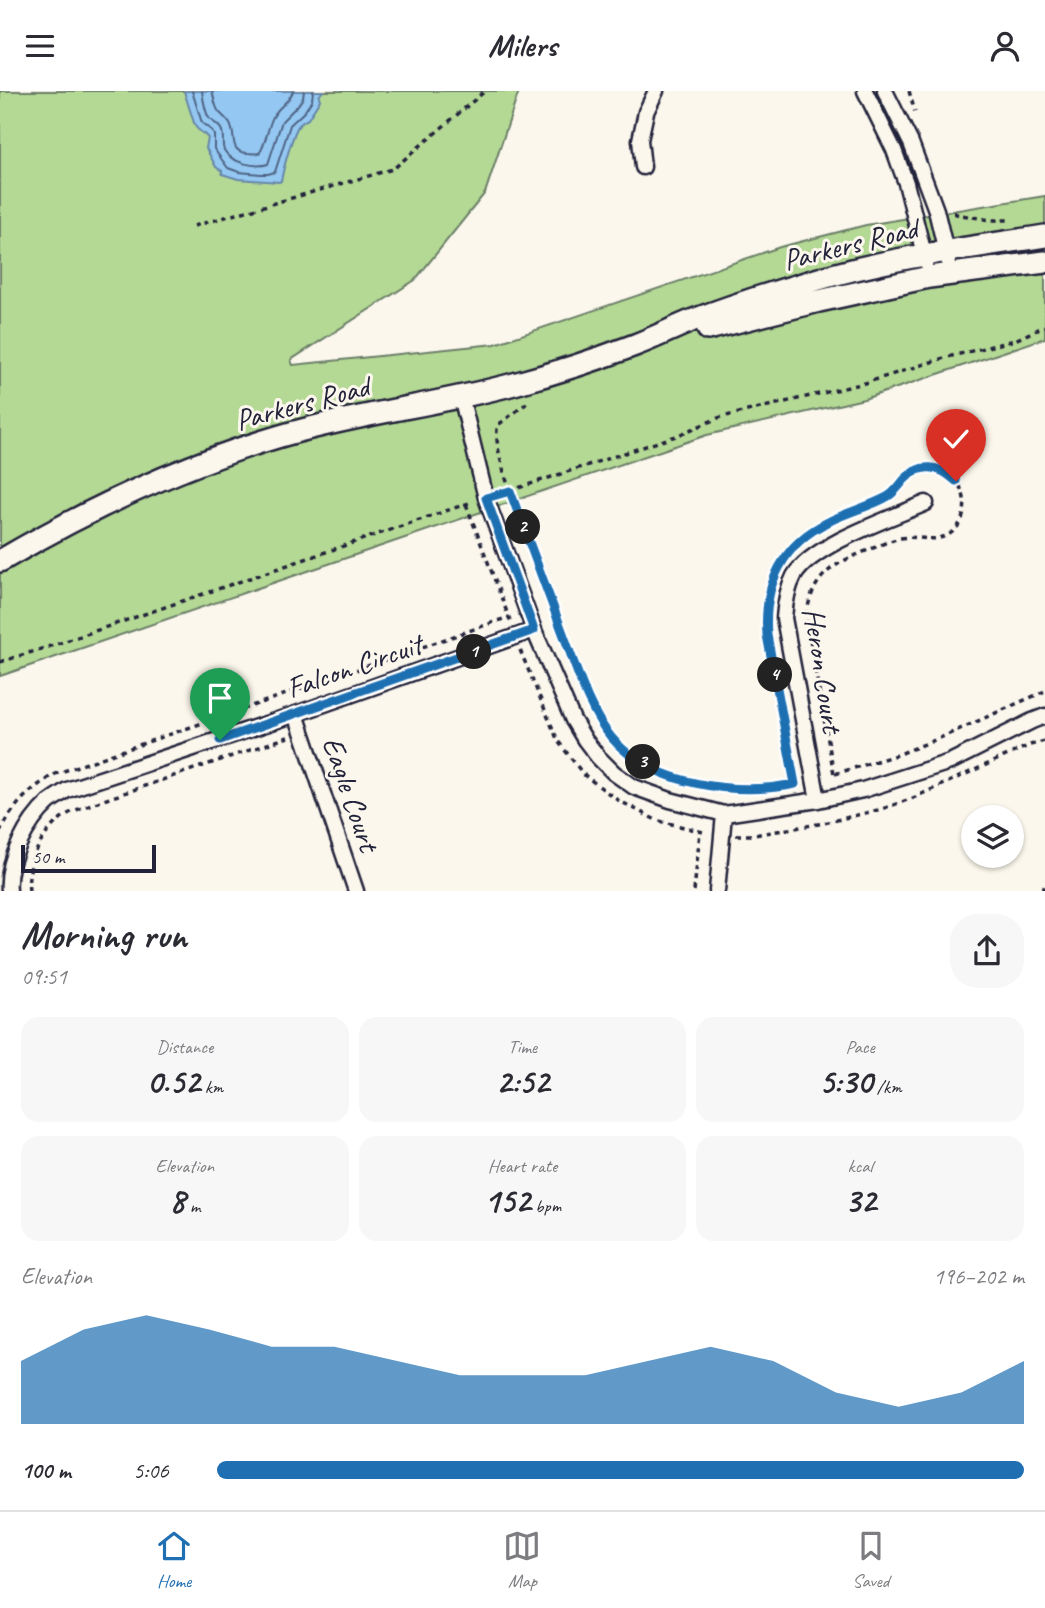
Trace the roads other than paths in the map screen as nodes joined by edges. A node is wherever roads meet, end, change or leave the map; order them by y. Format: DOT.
graph roads {
  1 [pos="656,91"];
  2 [pos="865,91"];
  3 [pos="886,91"];
  4 [pos="643,167"];
  5 [pos="1045,236"];
  6 [pos="946,251"];
  7 [pos="924,255"];
  8 [pos="1045,262"];
  9 [pos="951,274"];
  10 [pos="929,277"];
  11 [pos="635,346"];
  12 [pos="461,396"];
  13 [pos="926,503"];
  14 [pos="0,561"];
  15 [pos="534,630"];
  16 [pos="296,714"];
  17 [pos="1045,716"];
  18 [pos="818,800"];
  19 [pos="724,814"];
  20 [pos="5,862"];
  21 [pos="9,891"];
  22 [pos="356,891"];
  23 [pos="717,891"];
  1 -- 4 [label="street"];
  2 -- 7 [label="street"];
  3 -- 6 [label="street"];
  5 -- 6 [label="main road, Parkers Road"];
  6 -- 7 [label="main road, Parkers Road"];
  6 -- 9 [label="street"];
  7 -- 10 [label="street"];
  7 -- 11 [label="main road, Parkers Road"];
  8 -- 9 [label="main road, Parkers Road"];
  9 -- 10 [label="main road, Parkers Road"];
  10 -- 11 [label="main road, Parkers Road"];
  11 -- 12 [label="main road, Parkers Road"];
  12 -- 14 [label="main road, Parkers Road"];
  12 -- 15 [label="street"];
  13 -- 18 [label="street, Heron Court"];
  15 -- 16 [label="street, Falcon Circuit"];
  15 -- 19 [label="street"];
  16 -- 20 [label="street, Falcon Circuit"];
  16 -- 22 [label="street, Eagle Court"];
  17 -- 18 [label="street"];
  18 -- 19 [label="street"];
  19 -- 23 [label="street"];
  20 -- 21 [label="street, Falcon Circuit"];
}
